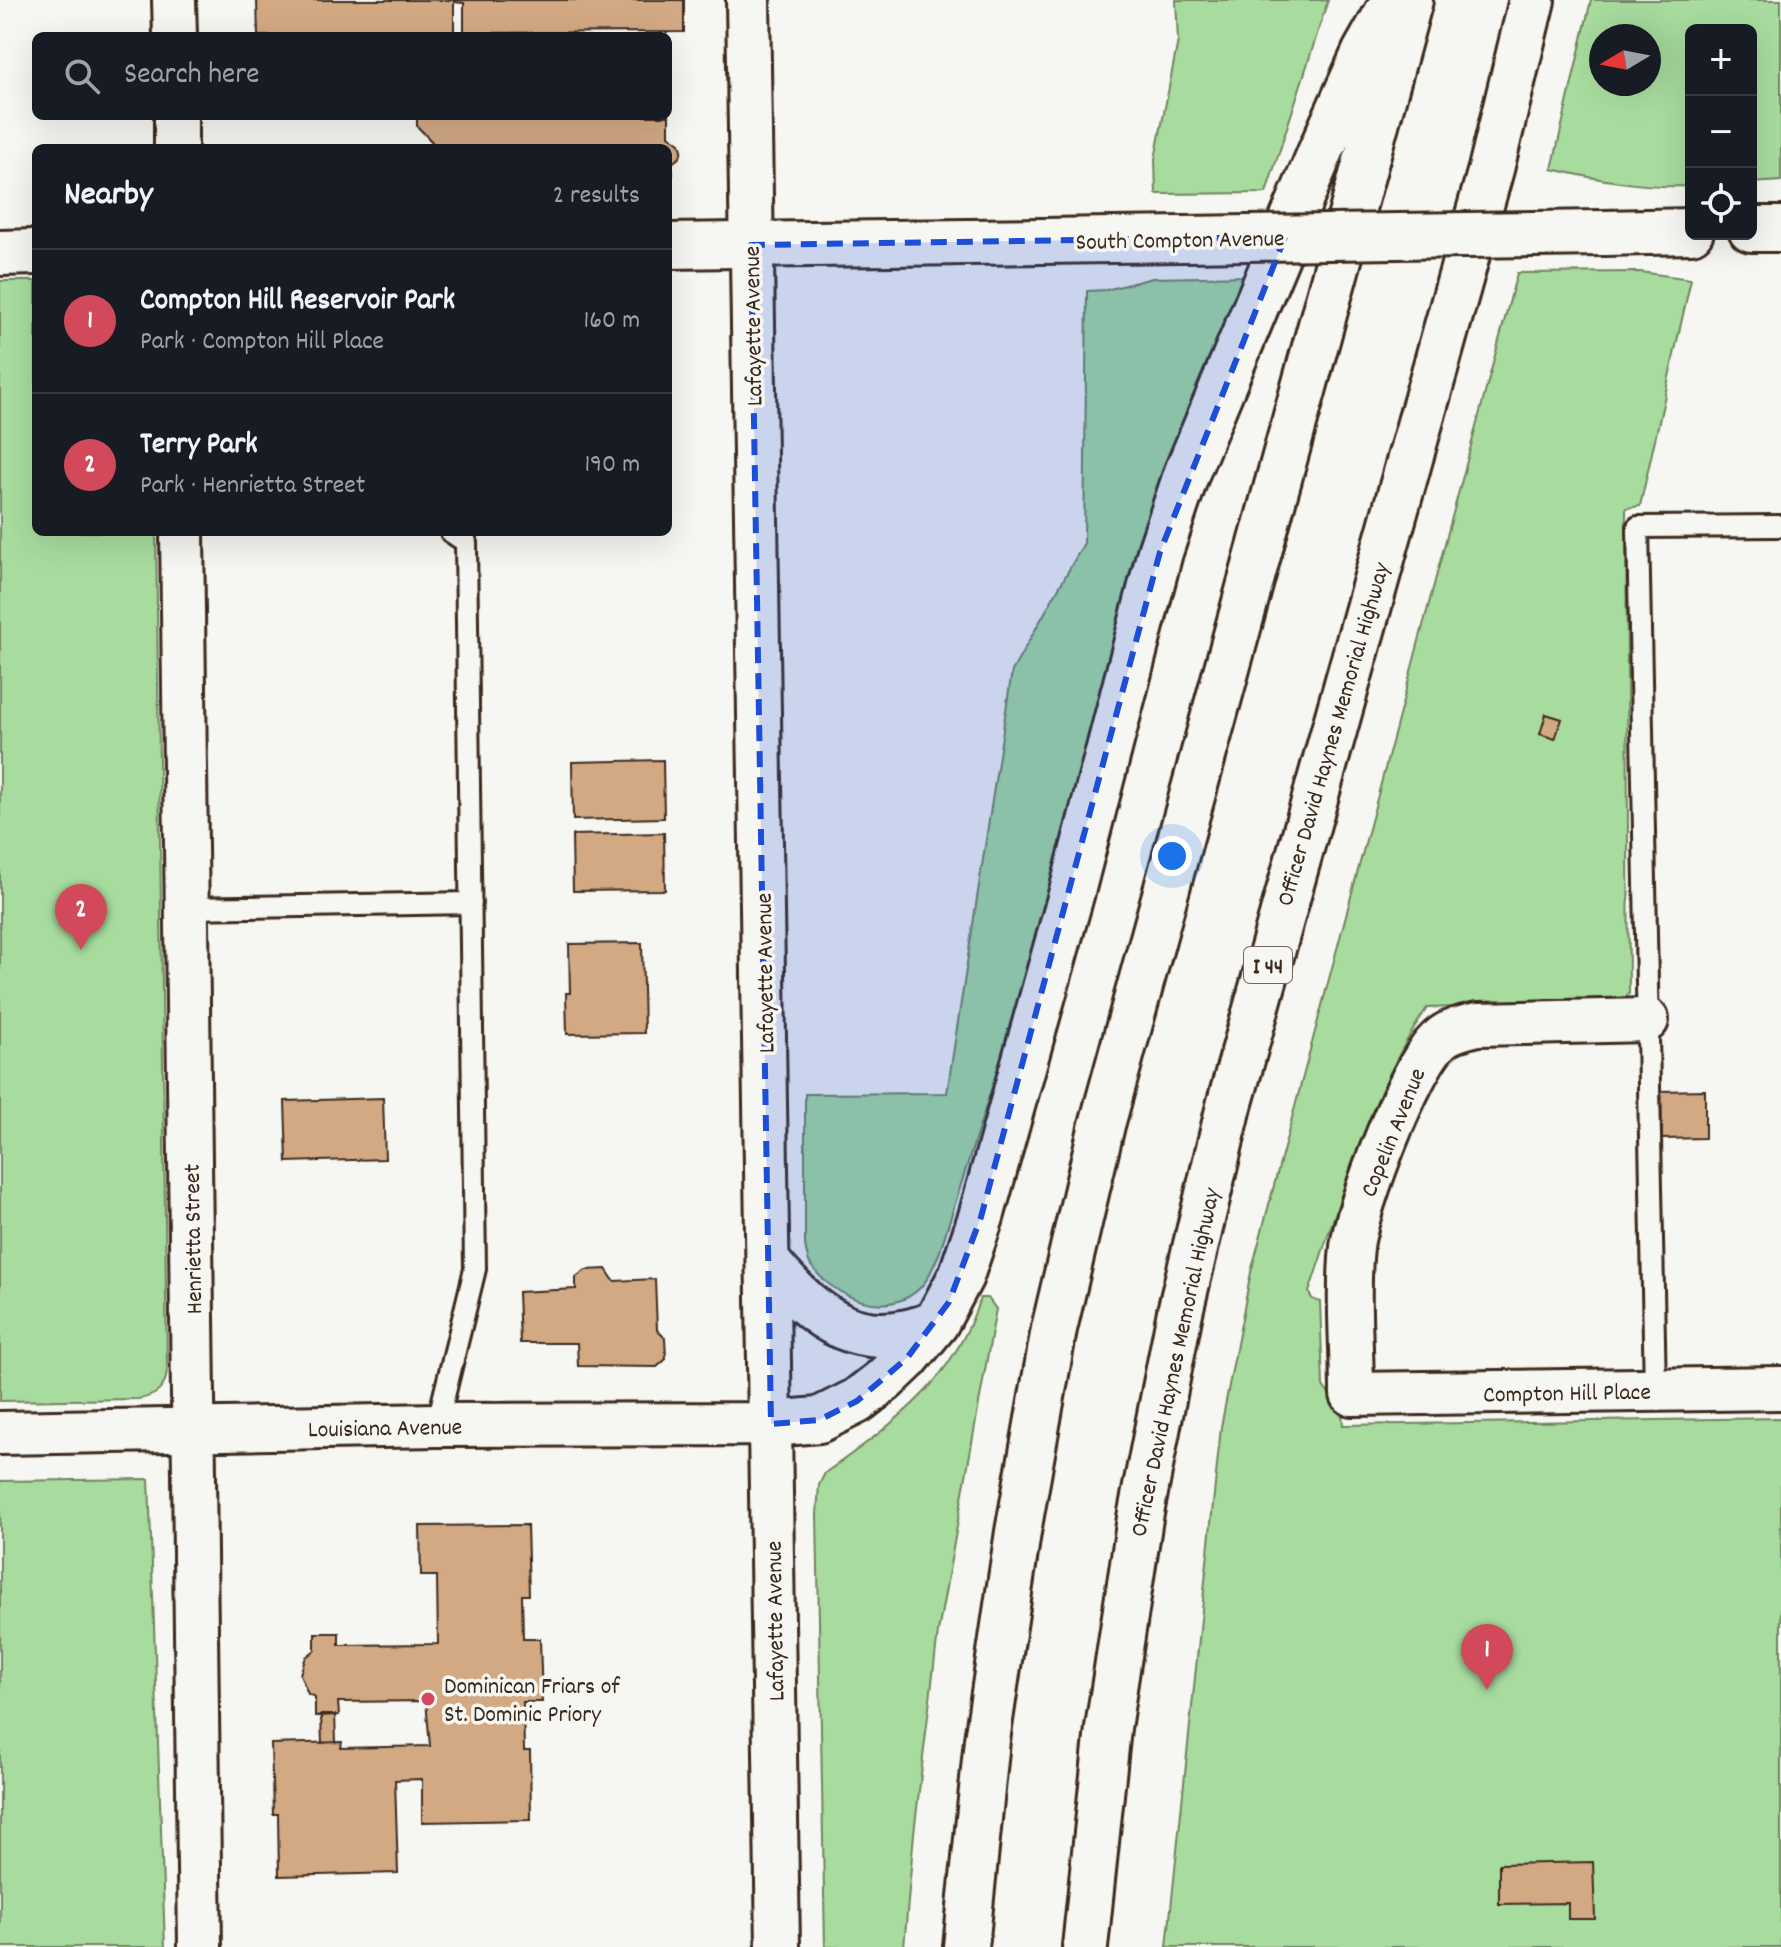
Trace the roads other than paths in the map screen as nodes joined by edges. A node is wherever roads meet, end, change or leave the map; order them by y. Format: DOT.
graph roads {
  1 [pos="174,0"];
  2 [pos="748,0"];
  3 [pos="1394,0"];
  4 [pos="1410,0"];
  5 [pos="1532,0"];
  6 [pos="175,32"];
  7 [pos="176,120"];
  8 [pos="176,144"];
  9 [pos="1757,229"];
  10 [pos="1781,229"];
  11 [pos="1685,231"];
  12 [pos="751,245"];
  13 [pos="672,246"];
  14 [pos="32,252"];
  15 [pos="0,253"];
  16 [pos="1781,526"];
  17 [pos="182,536"];
  18 [pos="457,536"];
  19 [pos="471,903"];
  20 [pos="187,908"];
  21 [pos="1647,1020"];
  22 [pos="769,1264"];
  23 [pos="936,1323"];
  24 [pos="1781,1388"];
  25 [pos="1655,1391"];
  26 [pos="1352,1394"];
  27 [pos="771,1424"];
  28 [pos="437,1425"];
  29 [pos="195,1430"];
  30 [pos="0,1433"];
  31 [pos="200,1947"];
  32 [pos="778,1947"];
  33 [pos="966,1947"];
  34 [pos="1085,1947"];
  1 -- 6 [label="street"];
  2 -- 12 [label="street, Lafayette Avenue"];
  3 -- 23 [label="main road"];
  4 -- 33 [label="main road"];
  5 -- 34 [label="main road, Officer David Haynes Memorial Highway / I 44"];
  7 -- 8 [label="street"];
  9 -- 10 [label="main road"];
  11 -- 12 [label="main road, South Compton Avenue, bridge"];
  12 -- 13 [label="main road, South Compton Avenue"];
  12 -- 22 [label="street, Lafayette Avenue"];
  14 -- 15 [label="main road"];
  16 -- 21 [label="lane"];
  17 -- 20 [label="street, Henrietta Street"];
  18 -- 19 [label="lane"];
  19 -- 20 [label="lane"];
  19 -- 28 [label="lane"];
  20 -- 29 [label="street, Henrietta Street"];
  21 -- 25 [label="lane"];
  21 -- 26 [label="street, Copelin Avenue"];
  22 -- 23 [label="main road"];
  22 -- 27 [label="street, Lafayette Avenue"];
  23 -- 27 [label="main road"];
  24 -- 25 [label="street, Compton Hill Place"];
  25 -- 26 [label="street, Compton Hill Place"];
  27 -- 28 [label="street, Louisiana Avenue"];
  27 -- 32 [label="street, Lafayette Avenue"];
  28 -- 29 [label="street, Louisiana Avenue"];
  29 -- 30 [label="street, Louisiana Avenue"];
  29 -- 31 [label="street, Henrietta Street"];
}
